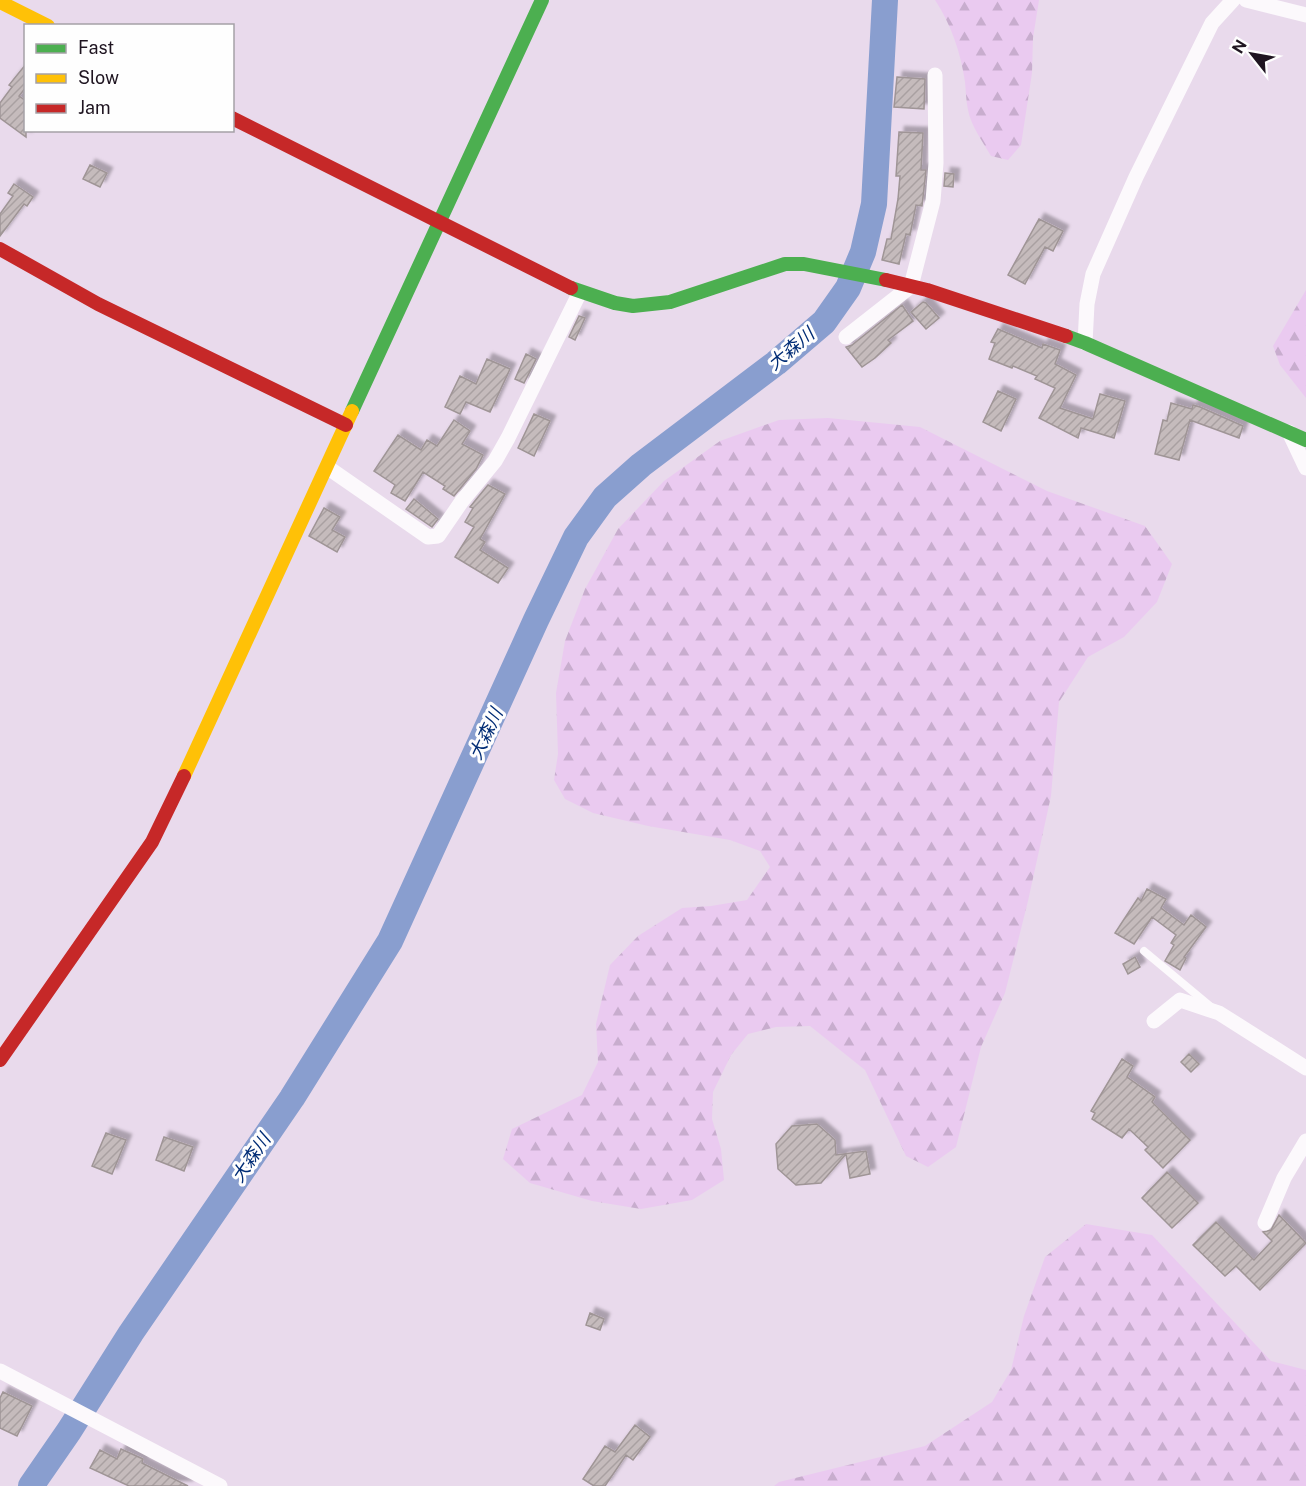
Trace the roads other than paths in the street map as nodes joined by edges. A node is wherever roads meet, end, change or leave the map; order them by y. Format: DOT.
graph roads {
  1 [pos="542,0"];
  2 [pos="1233,0"];
  3 [pos="1246,0"];
  4 [pos="0,2"];
  5 [pos="1306,15"];
  6 [pos="44,24"];
  7 [pos="935,75"];
  8 [pos="234,119"];
  9 [pos="439,222"];
  10 [pos="0,249"];
  11 [pos="912,286"];
  12 [pos="580,292"];
  13 [pos="846,337"];
  14 [pos="1085,344"];
  15 [pos="346,425"];
  16 [pos="1289,432"];
  17 [pos="1306,440"];
  18 [pos="327,467"];
  19 [pos="1306,468"];
  20 [pos="1144,951"];
  21 [pos="1219,1013"];
  22 [pos="1154,1021"];
  23 [pos="0,1060"];
  24 [pos="1306,1068"];
  25 [pos="1306,1141"];
  26 [pos="1265,1223"];
  27 [pos="0,1371"];
  28 [pos="220,1486"];
  1 -- 9 [label="street"];
  2 -- 14 [label="street"];
  3 -- 5 [label="street"];
  4 -- 6 [label="street"];
  7 -- 11 [label="street"];
  8 -- 9 [label="street"];
  9 -- 12 [label="street"];
  9 -- 15 [label="street"];
  10 -- 15 [label="street"];
  11 -- 12 [label="street"];
  11 -- 13 [label="street"];
  11 -- 14 [label="street"];
  12 -- 18 [label="street"];
  14 -- 16 [label="street"];
  15 -- 18 [label="street"];
  16 -- 17 [label="street"];
  16 -- 19 [label="street"];
  18 -- 23 [label="street"];
  20 -- 21 [label="lane"];
  21 -- 22 [label="street"];
  21 -- 24 [label="street"];
  25 -- 26 [label="street"];
  27 -- 28 [label="street"];
}
